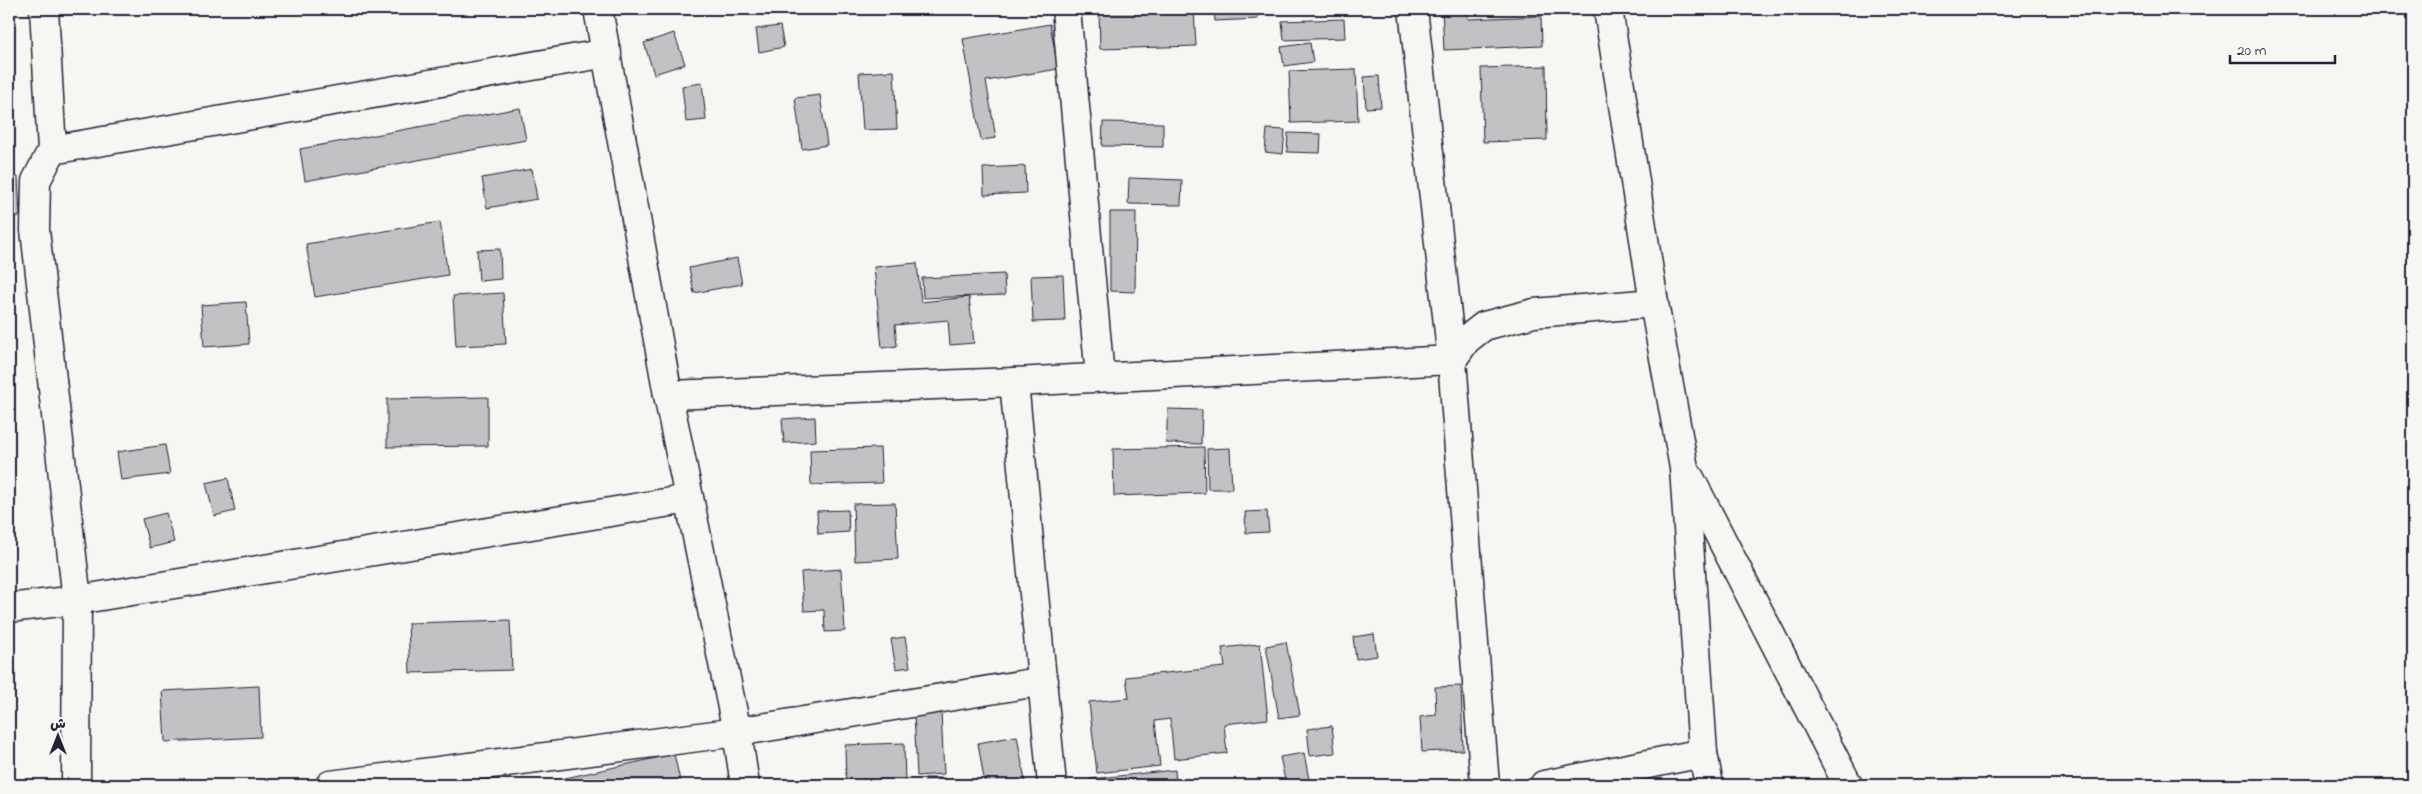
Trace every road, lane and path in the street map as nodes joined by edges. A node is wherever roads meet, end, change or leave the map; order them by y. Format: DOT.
graph roads {
  1 [pos="44,9"];
  2 [pos="598,9"];
  3 [pos="1066,9"];
  4 [pos="1413,9"];
  5 [pos="1608,9"];
  6 [pos="607,53"];
  7 [pos="52,150"];
  8 [pos="1654,303"];
  9 [pos="1452,360"];
  10 [pos="1100,377"];
  11 [pos="1014,382"];
  12 [pos="668,395"];
  13 [pos="1684,468"];
  14 [pos="689,499"];
  15 [pos="77,600"];
  16 [pos="9,608"];
  17 [pos="1044,681"];
  18 [pos="737,732"];
  19 [pos="1703,753"];
  20 [pos="76,785"];
  21 [pos="330,785"];
  22 [pos="746,785"];
  23 [pos="1052,785"];
  24 [pos="1485,785"];
  25 [pos="1544,785"];
  26 [pos="1709,785"];
  27 [pos="1848,785"];
  1 -- 7 [label="street"];
  2 -- 6 [label="street"];
  3 -- 10 [label="street"];
  4 -- 9 [label="street"];
  5 -- 8 [label="street"];
  6 -- 7 [label="street"];
  6 -- 12 [label="street"];
  7 -- 15 [label="street"];
  8 -- 9 [label="street"];
  8 -- 13 [label="street"];
  9 -- 10 [label="street"];
  9 -- 24 [label="street"];
  10 -- 11 [label="street"];
  11 -- 12 [label="street"];
  11 -- 17 [label="street"];
  12 -- 14 [label="street"];
  13 -- 19 [label="street"];
  13 -- 27 [label="street"];
  14 -- 15 [label="street"];
  14 -- 18 [label="street"];
  15 -- 16 [label="street"];
  15 -- 20 [label="street"];
  17 -- 18 [label="street"];
  17 -- 23 [label="street"];
  18 -- 21 [label="street"];
  18 -- 22 [label="street"];
  19 -- 25 [label="street"];
  19 -- 26 [label="street"];
}
